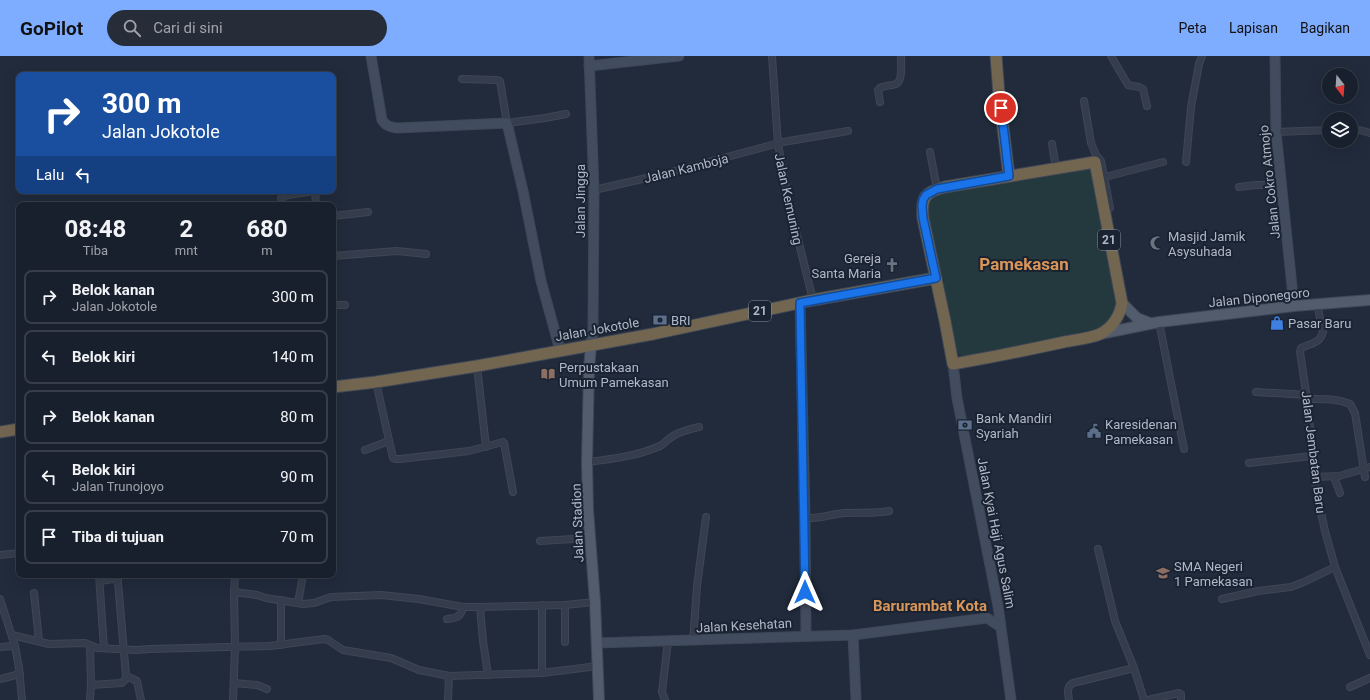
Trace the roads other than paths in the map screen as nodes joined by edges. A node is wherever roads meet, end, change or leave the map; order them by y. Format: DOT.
graph roads {
  1 [pos="371,56"];
  2 [pos="589,56"];
  3 [pos="679,56"];
  4 [pos="772,56"];
  5 [pos="901,56"];
  6 [pos="996,56"];
  7 [pos="1112,56"];
  8 [pos="1202,56"];
  9 [pos="1275,56"];
  10 [pos="589,66"];
  11 [pos="462,79"];
  12 [pos="1084,101"];
  13 [pos="880,102"];
  14 [pos="1147,106"];
  15 [pos="566,114"];
  16 [pos="507,123"];
  17 [pos="1322,130"];
  18 [pos="1358,130"];
  19 [pos="848,131"];
  20 [pos="1276,132"];
  21 [pos="1370,133"];
  22 [pos="778,144"];
  23 [pos="1052,144"];
  24 [pos="930,152"];
  25 [pos="1097,159"];
  26 [pos="1163,162"];
  27 [pos="1186,162"];
  28 [pos="1056,168"];
  29 [pos="1009,176"];
  30 [pos="1105,177"];
  31 [pos="1282,185"];
  32 [pos="1239,187"];
  33 [pos="937,189"];
  34 [pos="594,190"];
  35 [pos="292,194"];
  36 [pos="282,202"];
  37 [pos="1104,211"];
  38 [pos="368,212"];
  39 [pos="336,216"];
  40 [pos="426,254"];
  41 [pos="336,256"];
  42 [pos="936,278"];
  43 [pos="813,300"];
  44 [pos="1370,300"];
  45 [pos="800,303"];
  46 [pos="1122,303"];
  47 [pos="1317,304"];
  48 [pos="336,305"];
  49 [pos="345,305"];
  50 [pos="1294,306"];
  51 [pos="1155,323"];
  52 [pos="1099,334"];
  53 [pos="588,345"];
  54 [pos="560,350"];
  55 [pos="953,364"];
  56 [pos="477,366"];
  57 [pos="376,382"];
  58 [pos="336,386"];
  59 [pos="1256,392"];
  60 [pos="1307,397"];
  61 [pos="699,427"];
  62 [pos="16,429"];
  63 [pos="0,432"];
  64 [pos="389,441"];
  65 [pos="486,447"];
  66 [pos="1184,449"];
  67 [pos="365,450"];
  68 [pos="1312,456"];
  69 [pos="588,462"];
  70 [pos="1249,463"];
  71 [pos="1367,467"];
  72 [pos="1315,477"];
  73 [pos="1334,477"];
  74 [pos="1365,477"];
  75 [pos="513,492"];
  76 [pos="1340,493"];
  77 [pos="889,511"];
  78 [pos="706,517"];
  79 [pos="805,518"];
  80 [pos="590,538"];
  81 [pos="540,541"];
  82 [pos="1098,549"];
  83 [pos="16,553"];
  84 [pos="0,555"];
  85 [pos="1335,567"];
  86 [pos="99,578"];
  87 [pos="235,578"];
  88 [pos="302,578"];
  89 [pos="234,592"];
  90 [pos="34,593"];
  91 [pos="0,599"];
  92 [pos="1224,599"];
  93 [pos="281,600"];
  94 [pos="595,602"];
  95 [pos="298,603"];
  96 [pos="542,605"];
  97 [pos="565,605"];
  98 [pos="998,606"];
  99 [pos="463,607"];
  100 [pos="480,607"];
  101 [pos="987,618"];
  102 [pos="447,619"];
  103 [pos="999,626"];
  104 [pos="12,634"];
  105 [pos="853,635"];
  106 [pos="806,636"];
  107 [pos="39,641"];
  108 [pos="693,641"];
  109 [pos="565,642"];
  110 [pos="662,642"];
  111 [pos="597,643"];
  112 [pos="90,645"];
  113 [pos="281,645"];
  114 [pos="15,646"];
  115 [pos="0,647"];
  116 [pos="104,648"];
  117 [pos="236,648"];
  118 [pos="123,649"];
  119 [pos="1370,655"];
  120 [pos="598,666"];
  121 [pos="1134,668"];
  122 [pos="542,673"];
  123 [pos="20,674"];
  124 [pos="488,675"];
  125 [pos="126,676"];
  126 [pos="450,676"];
  127 [pos="1370,678"];
  128 [pos="0,679"];
  129 [pos="234,683"];
  130 [pos="91,685"];
  131 [pos="1350,687"];
  132 [pos="267,688"];
  133 [pos="22,700"];
  134 [pos="90,700"];
  135 [pos="141,700"];
  136 [pos="233,700"];
  137 [pos="448,700"];
  138 [pos="599,700"];
  139 [pos="665,700"];
  140 [pos="856,700"];
  141 [pos="1011,700"];
  142 [pos="1069,700"];
  143 [pos="1144,700"];
  144 [pos="1148,700"];
  145 [pos="1181,700"];
  1 -- 16 [label="main road"];
  2 -- 10 [label="main road, Jalan Jingga"];
  3 -- 10 [label="main road"];
  4 -- 22 [label="street, Jalan Kemuning"];
  5 -- 13 [label="street"];
  6 -- 29 [label="highway"];
  7 -- 14 [label="street"];
  8 -- 27 [label="street"];
  9 -- 20 [label="main road, Jalan Cokro Atmojo"];
  10 -- 34 [label="main road, Jalan Jingga"];
  11 -- 16 [label="street"];
  12 -- 25 [label="street"];
  15 -- 16 [label="street"];
  16 -- 54 [label="main road"];
  17 -- 20 [label="street"];
  18 -- 21 [label="street"];
  19 -- 22 [label="street, Jalan Kamboja"];
  20 -- 31 [label="main road, Jalan Cokro Atmojo"];
  22 -- 34 [label="street, Jalan Kamboja"];
  22 -- 43 [label="street, Jalan Kemuning"];
  23 -- 28 [label="street"];
  24 -- 33 [label="street"];
  25 -- 28 [label="highway"];
  25 -- 30 [label="street"];
  25 -- 37 [label="highway, 21"];
  26 -- 30 [label="street"];
  28 -- 29 [label="highway"];
  29 -- 33 [label="highway"];
  30 -- 37 [label="street"];
  31 -- 32 [label="street"];
  31 -- 50 [label="main road, Jalan Cokro Atmojo"];
  33 -- 42 [label="highway, Jalan Kyai Haji Agus Salim"];
  34 -- 53 [label="main road, Jalan Jingga"];
  35 -- 36 [label="street"];
  37 -- 46 [label="highway, 21"];
  38 -- 39 [label="street"];
  40 -- 41 [label="street"];
  42 -- 43 [label="highway, Jalan Jokotole / 21"];
  42 -- 55 [label="highway, Jalan Kyai Haji Agus Salim"];
  43 -- 45 [label="highway, Jalan Jokotole / 21"];
  44 -- 47 [label="main road, Jalan Diponegoro"];
  45 -- 53 [label="highway, Jalan Jokotole / 21"];
  45 -- 79 [label="main road"];
  46 -- 51 [label="main road"];
  46 -- 52 [label="highway, 21"];
  47 -- 50 [label="main road, Jalan Diponegoro"];
  47 -- 60 [label="street, Jalan Jembatan Baru"];
  48 -- 49 [label="street"];
  50 -- 51 [label="main road, Jalan Diponegoro"];
  51 -- 52 [label="main road, Jalan Diponegoro"];
  51 -- 66 [label="street"];
  52 -- 55 [label="highway"];
  53 -- 54 [label="highway, Jalan Jokotole / 21"];
  53 -- 69 [label="main road, Jalan Stadion"];
  54 -- 56 [label="highway, Jalan Jokotole / 21"];
  55 -- 98 [label="main road, Jalan Kyai Haji Agus Salim"];
  56 -- 57 [label="highway, Jalan Jokotole / 21"];
  56 -- 65 [label="street"];
  57 -- 58 [label="highway, Jalan Jokotole / 21"];
  57 -- 64 [label="street"];
  59 -- 60 [label="street"];
  60 -- 68 [label="street, Jalan Jembatan Baru"];
  60 -- 71 [label="street"];
  61 -- 69 [label="street"];
  62 -- 63 [label="highway"];
  64 -- 65 [label="street"];
  64 -- 67 [label="street"];
  65 -- 75 [label="street"];
  68 -- 70 [label="street"];
  68 -- 72 [label="street, Jalan Jembatan Baru"];
  69 -- 80 [label="main road, Jalan Stadion"];
  71 -- 73 [label="street"];
  71 -- 74 [label="street"];
  72 -- 73 [label="street"];
  72 -- 85 [label="street, Jalan Jembatan Baru"];
  73 -- 76 [label="street"];
  77 -- 79 [label="street"];
  78 -- 108 [label="street"];
  79 -- 106 [label="main road"];
  80 -- 81 [label="street"];
  80 -- 94 [label="main road, Jalan Stadion"];
  82 -- 121 [label="street"];
  83 -- 84 [label="street"];
  85 -- 92 [label="street"];
  85 -- 119 [label="street, Jalan Jembatan Baru"];
  86 -- 116 [label="street"];
  86 -- 118 [label="street"];
  87 -- 89 [label="street"];
  88 -- 95 [label="street"];
  89 -- 93 [label="street"];
  89 -- 117 [label="street"];
  90 -- 107 [label="street"];
  91 -- 104 [label="street"];
  93 -- 95 [label="street"];
  93 -- 113 [label="street"];
  94 -- 97 [label="street"];
  94 -- 111 [label="main road, Jalan Stadion"];
  95 -- 99 [label="street"];
  96 -- 97 [label="street"];
  96 -- 100 [label="street"];
  96 -- 122 [label="street"];
  97 -- 109 [label="street"];
  98 -- 101 [label="main road"];
  98 -- 103 [label="main road, Jalan Kyai Haji Agus Salim"];
  99 -- 100 [label="street"];
  99 -- 102 [label="street"];
  100 -- 124 [label="street"];
  101 -- 103 [label="main road"];
  101 -- 105 [label="main road, Jalan Kesehatan"];
  103 -- 141 [label="main road, Jalan Kyai Haji Agus Salim"];
  104 -- 107 [label="street"];
  104 -- 114 [label="street"];
  105 -- 106 [label="main road, Jalan Kesehatan"];
  105 -- 140 [label="main road"];
  106 -- 108 [label="main road, Jalan Kesehatan"];
  107 -- 112 [label="street"];
  108 -- 110 [label="main road, Jalan Kesehatan"];
  110 -- 111 [label="main road, Jalan Kesehatan"];
  110 -- 139 [label="street"];
  111 -- 120 [label="main road, Jalan Stadion"];
  112 -- 116 [label="street"];
  112 -- 130 [label="street"];
  113 -- 117 [label="street"];
  113 -- 126 [label="street"];
  114 -- 115 [label="street"];
  114 -- 123 [label="street"];
  116 -- 118 [label="street"];
  117 -- 118 [label="street"];
  117 -- 129 [label="street"];
  118 -- 125 [label="street"];
  120 -- 122 [label="street"];
  120 -- 138 [label="main road, Jalan Stadion"];
  121 -- 142 [label="street"];
  121 -- 143 [label="street"];
  122 -- 124 [label="street"];
  123 -- 128 [label="street"];
  123 -- 133 [label="street"];
  124 -- 126 [label="street"];
  125 -- 130 [label="street"];
  125 -- 135 [label="street"];
  126 -- 137 [label="street"];
  127 -- 131 [label="street"];
  129 -- 132 [label="street"];
  129 -- 136 [label="street"];
  130 -- 134 [label="street"];
  144 -- 145 [label="street"];
}
